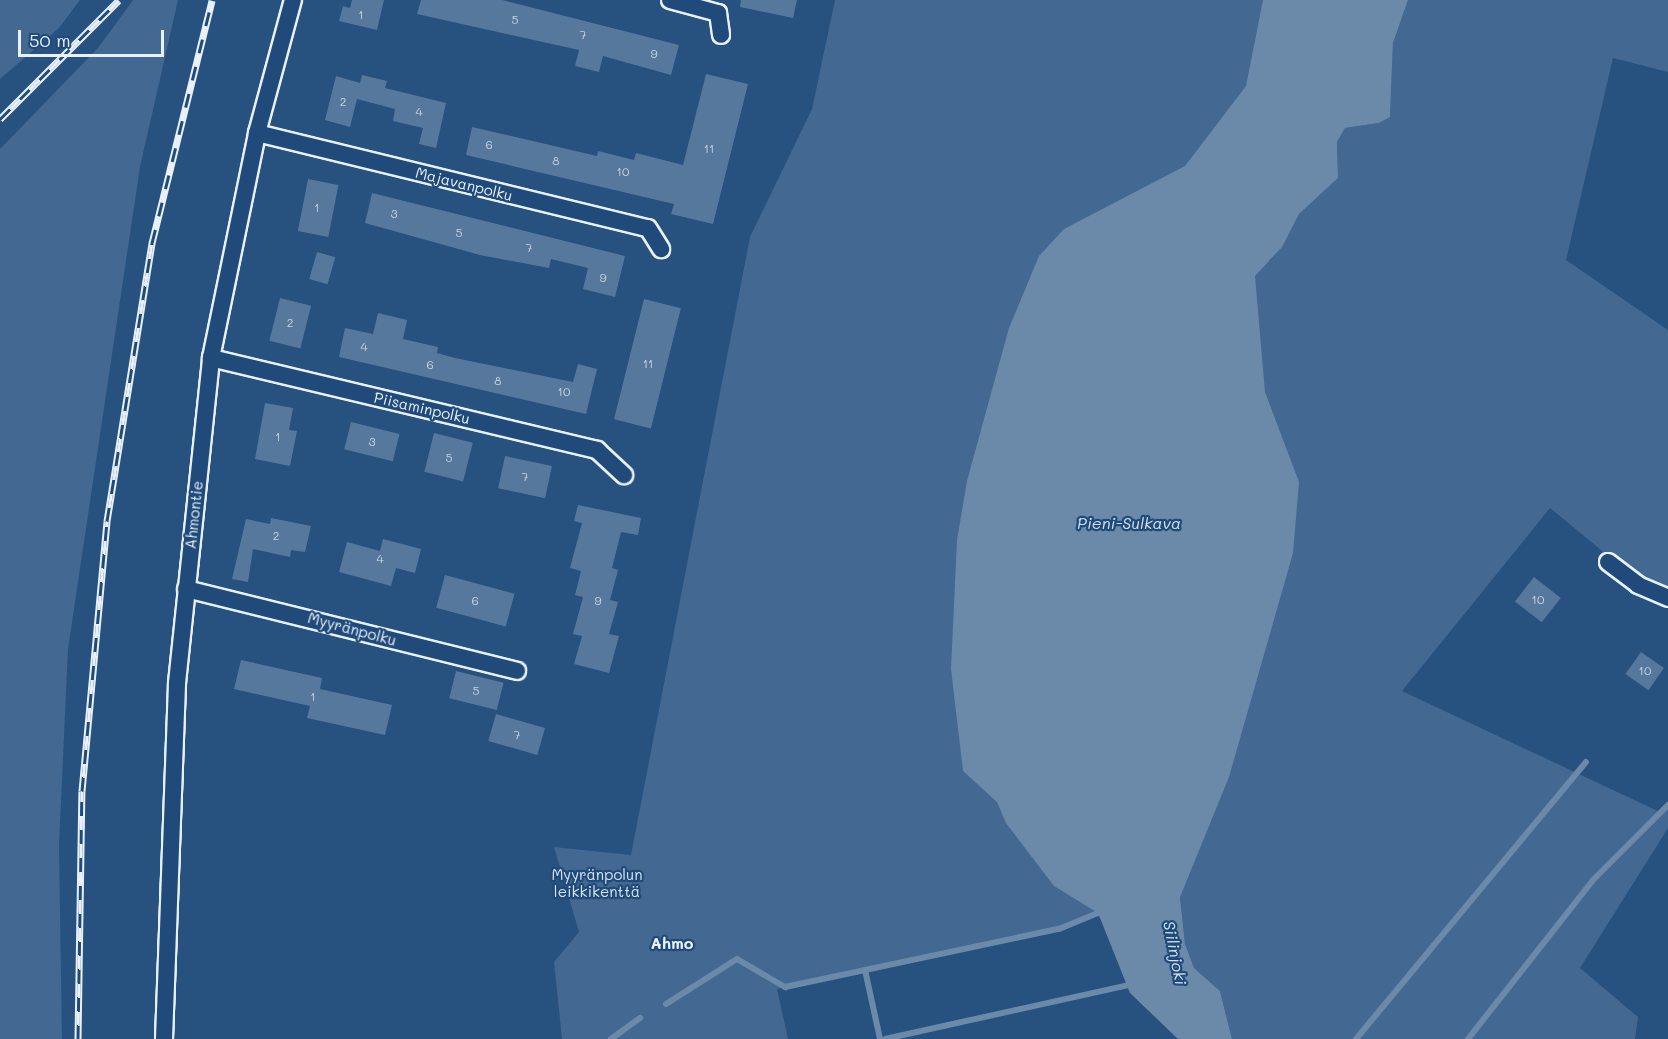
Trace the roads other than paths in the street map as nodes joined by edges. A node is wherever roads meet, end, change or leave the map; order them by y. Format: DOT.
graph roads {
  1 [pos="293,0"];
  2 [pos="670,0"];
  3 [pos="721,35"];
  4 [pos="257,133"];
  5 [pos="661,249"];
  6 [pos="212,358"];
  7 [pos="624,475"];
  8 [pos="1608,562"];
  9 [pos="186,589"];
  10 [pos="1668,598"];
  11 [pos="517,671"];
  12 [pos="164,1039"];
  1 -- 4 [label="street, Ahmontie"];
  2 -- 3 [label="street"];
  4 -- 5 [label="street, Majavanpolku"];
  4 -- 6 [label="street, Ahmontie"];
  6 -- 7 [label="street, Piisaminpolku"];
  6 -- 9 [label="street, Ahmontie"];
  8 -- 10 [label="street"];
  9 -- 11 [label="street, Myyränpolku"];
  9 -- 12 [label="street, Ahmontie"];
}
